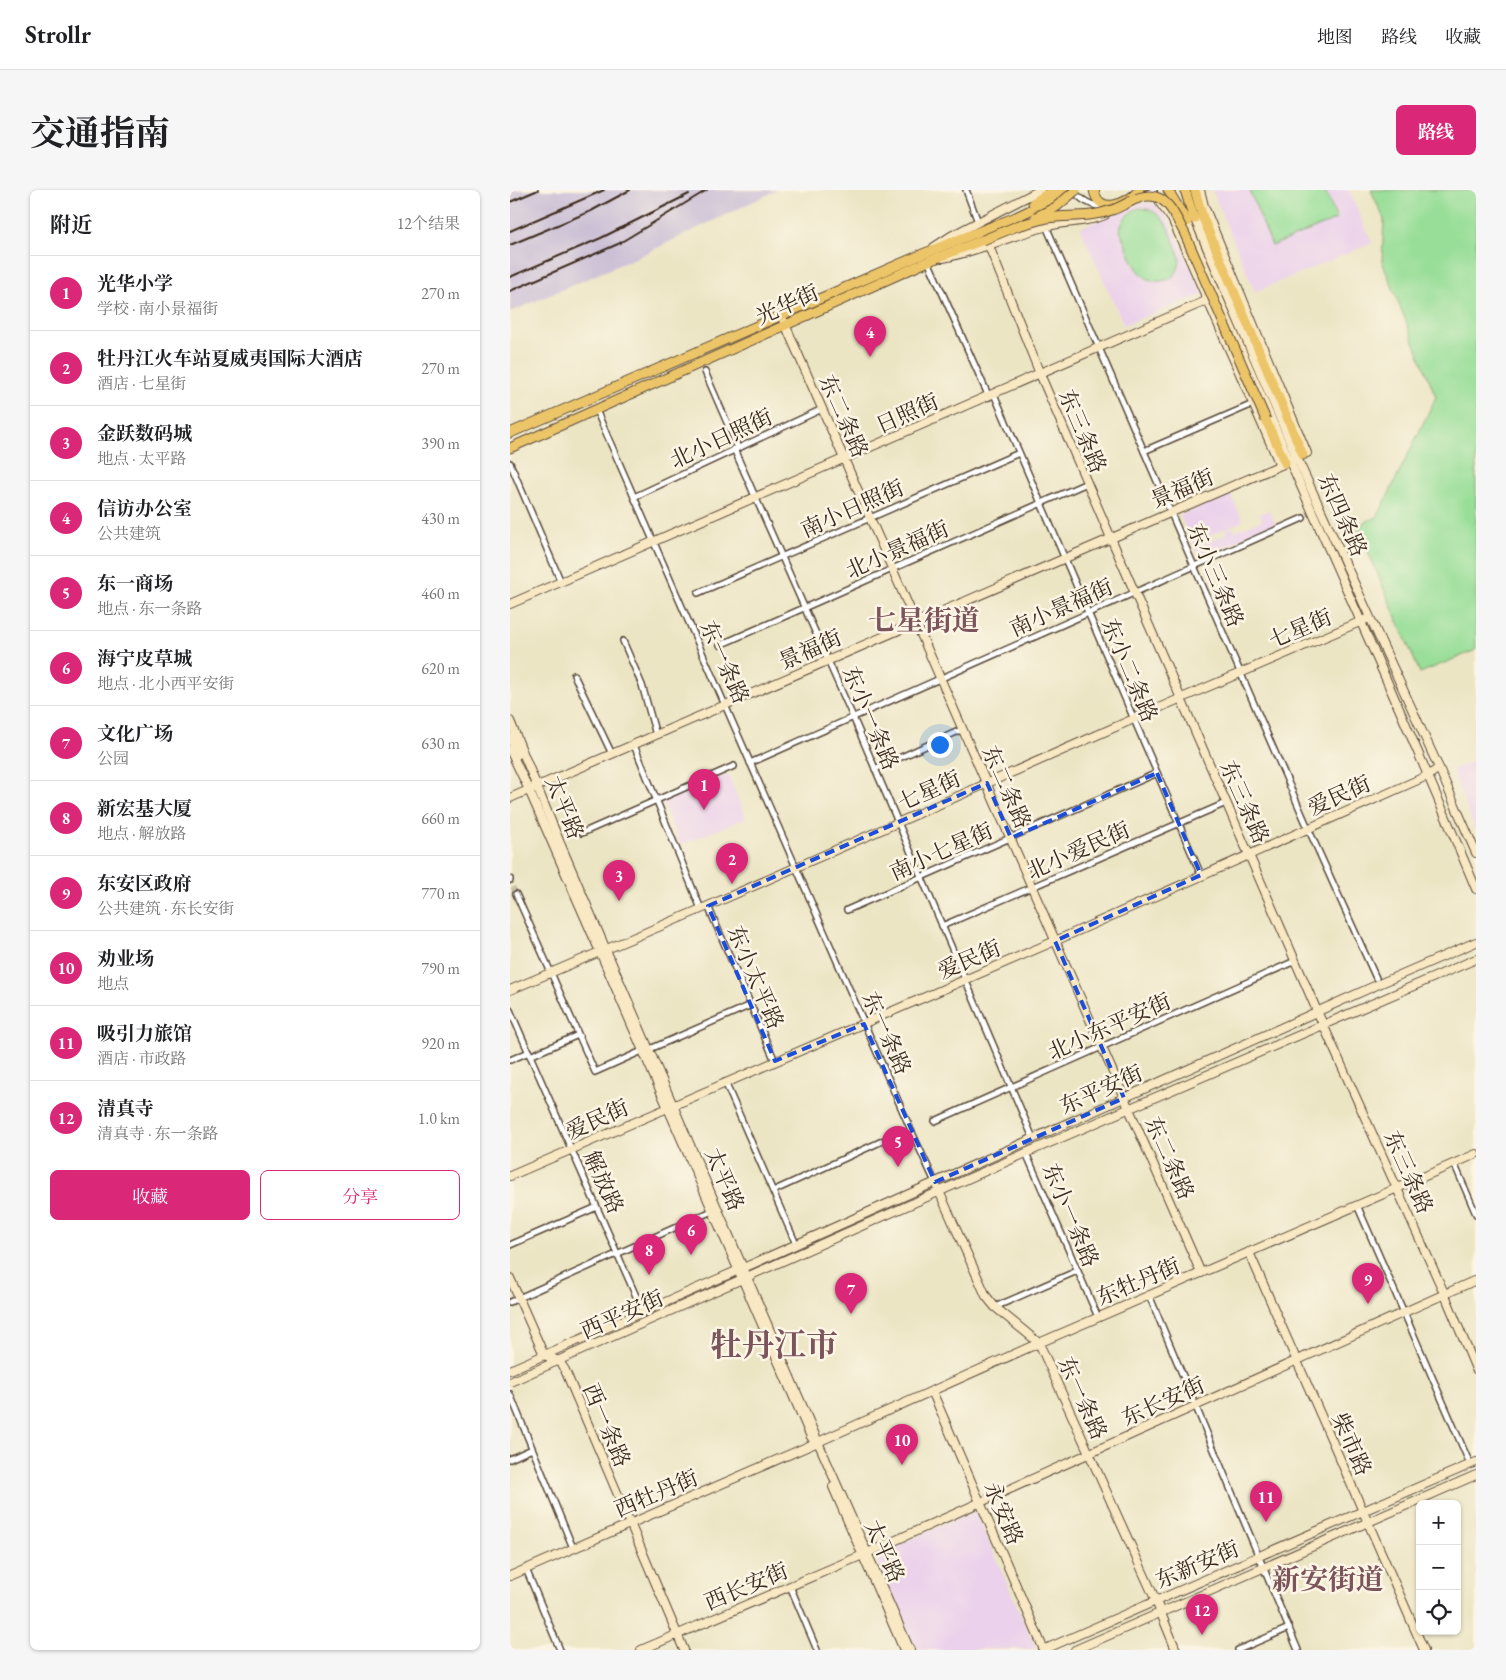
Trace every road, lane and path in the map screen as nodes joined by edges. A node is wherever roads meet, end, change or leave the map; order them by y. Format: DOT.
graph roads {
  1 [pos="966,190"];
  2 [pos="1040,190"];
  3 [pos="1053,190"];
  4 [pos="1064,190"];
  5 [pos="1072,190"];
  6 [pos="1076,190"];
  7 [pos="1094,190"];
  8 [pos="1139,190"];
  9 [pos="1154,190"];
  10 [pos="1168,190"];
  11 [pos="1174,190"];
  12 [pos="1182,190"];
  13 [pos="1185,190"];
  14 [pos="1195,190"];
  15 [pos="1200,190"];
  16 [pos="1120,208"];
  17 [pos="1110,209"];
  18 [pos="1190,220"];
  19 [pos="978,222"];
  20 [pos="1017,226"];
  21 [pos="1046,226"];
  22 [pos="984,239"];
  23 [pos="927,257"];
  24 [pos="1208,300"];
  25 [pos="781,315"];
  26 [pos="786,325"];
  27 [pos="1100,348"];
  28 [pos="705,372"];
  29 [pos="1040,374"];
  30 [pos="991,396"];
  31 [pos="1253,404"];
  32 [pos="822,409"];
  33 [pos="596,410"];
  34 [pos="1275,416"];
  35 [pos="510,433"];
  36 [pos="510,448"];
  37 [pos="736,449"];
  38 [pos="1144,450"];
  39 [pos="1019,453"];
  40 [pos="844,459"];
  41 [pos="1294,459"];
  42 [pos="510,463"];
  43 [pos="1087,483"];
  44 [pos="634,497"];
  45 [pos="756,498"];
  46 [pos="1041,504"];
  47 [pos="1171,512"];
  48 [pos="870,518"];
  49 [pos="1303,518"];
  50 [pos="1111,538"];
  51 [pos="653,542"];
  52 [pos="782,556"];
  53 [pos="1064,558"];
  54 [pos="1194,566"];
  55 [pos="892,569"];
  56 [pos="561,582"];
  57 [pos="1134,592"];
  58 [pos="698,593"];
  59 [pos="510,604"];
  60 [pos="805,608"];
  61 [pos="1088,613"];
  62 [pos="1366,619"];
  63 [pos="916,623"];
  64 [pos="622,641"];
  65 [pos="720,645"];
  66 [pos="828,660"];
  67 [pos="1241,672"];
  68 [pos="574,676"];
  69 [pos="940,678"];
  70 [pos="1181,698"];
  71 [pos="725,706"];
  72 [pos="853,717"];
  73 [pos="1134,719"];
  74 [pos="510,721"];
  75 [pos="963,729"];
  76 [pos="510,732"];
  77 [pos="656,735"];
  78 [pos="510,738"];
  79 [pos="634,745"];
  80 [pos="510,750"];
  81 [pos="612,754"];
  82 [pos="750,763"];
  83 [pos="734,766"];
  84 [pos="1439,768"];
  85 [pos="875,769"];
  86 [pos="1157,773"];
  87 [pos="1429,775"];
  88 [pos="533,777"];
  89 [pos="524,780"];
  90 [pos="987,783"];
  91 [pos="533,788"];
  92 [pos="510,798"];
  93 [pos="657,800"];
  94 [pos="1226,803"];
  95 [pos="898,823"];
  96 [pos="1179,823"];
  97 [pos="1308,828"];
  98 [pos="582,833"];
  99 [pos="1010,838"];
  100 [pos="1476,853"];
  101 [pos="1249,854"];
  102 [pos="796,868"];
  103 [pos="1201,875"];
  104 [pos="921,877"];
  105 [pos="1032,887"];
  106 [pos="1476,889"];
  107 [pos="516,894"];
  108 [pos="705,908"];
  109 [pos="847,910"];
  110 [pos="942,926"];
  111 [pos="1056,940"];
  112 [pos="1476,942"];
  113 [pos="604,951"];
  114 [pos="1476,959"];
  115 [pos="1295,961"];
  116 [pos="551,973"];
  117 [pos="1376,978"];
  118 [pos="965,980"];
  119 [pos="510,990"];
  120 [pos="750,1005"];
  121 [pos="510,1010"];
  122 [pos="1318,1011"];
  123 [pos="864,1024"];
  124 [pos="1324,1024"];
  125 [pos="578,1036"];
  126 [pos="1102,1047"];
  127 [pos="646,1050"];
  128 [pos="529,1054"];
  129 [pos="510,1060"];
  130 [pos="774,1061"];
  131 [pos="725,1082"];
  132 [pos="1012,1087"];
  133 [pos="1124,1098"];
  134 [pos="670,1105"];
  135 [pos="1129,1109"];
  136 [pos="935,1122"];
  137 [pos="891,1137"];
  138 [pos="1033,1138"];
  139 [pos="572,1149"];
  140 [pos="1026,1153"];
  141 [pos="1476,1154"];
  142 [pos="1454,1163"];
  143 [pos="510,1176"];
  144 [pos="935,1182"];
  145 [pos="1397,1188"];
  146 [pos="773,1191"];
  147 [pos="940,1192"];
  148 [pos="1357,1205"];
  149 [pos="597,1207"];
  150 [pos="712,1212"];
  151 [pos="1476,1214"];
  152 [pos="796,1244"];
  153 [pos="510,1245"];
  154 [pos="1249,1252"];
  155 [pos="618,1254"];
  156 [pos="741,1269"];
  157 [pos="1077,1271"];
  158 [pos="1201,1272"];
  159 [pos="510,1278"];
  160 [pos="745,1278"];
  161 [pos="1476,1280"];
  162 [pos="1445,1294"];
  163 [pos="1149,1295"];
  164 [pos="519,1298"];
  165 [pos="510,1302"];
  166 [pos="995,1307"];
  167 [pos="643,1312"];
  168 [pos="1403,1313"];
  169 [pos="1098,1317"];
  170 [pos="1039,1343"];
  171 [pos="544,1355"];
  172 [pos="559,1361"];
  173 [pos="1296,1361"];
  174 [pos="1476,1369"];
  175 [pos="510,1370"];
  176 [pos="510,1382"];
  177 [pos="932,1391"];
  178 [pos="510,1394"];
  179 [pos="1195,1406"];
  180 [pos="816,1443"];
  181 [pos="532,1449"];
  182 [pos="1089,1454"];
  183 [pos="510,1459"];
  184 [pos="1473,1463"];
  185 [pos="1476,1475"];
  186 [pos="980,1502"];
  187 [pos="1362,1511"];
  188 [pos="1367,1523"];
  189 [pos="630,1524"];
  190 [pos="573,1548"];
  191 [pos="865,1554"];
  192 [pos="1259,1557"];
  193 [pos="1264,1568"];
  194 [pos="526,1569"];
  195 [pos="510,1576"];
  196 [pos="790,1586"];
  197 [pos="1156,1601"];
  198 [pos="1160,1613"];
  199 [pos="1289,1628"];
  200 [pos="677,1634"];
  201 [pos="560,1650"];
  202 [pos="641,1650"];
  203 [pos="684,1650"];
  204 [pos="817,1650"];
  205 [pos="904,1650"];
  206 [pos="910,1650"];
  207 [pos="1043,1650"];
  208 [pos="1075,1650"];
  209 [pos="1176,1650"];
  210 [pos="1238,1650"];
  211 [pos="1298,1650"];
  212 [pos="1424,1650"];
  1 -- 19 [label="street"];
  2 -- 19 [label="street"];
  3 -- 22 [label="highway"];
  4 -- 22 [label="highway, 光华街"];
  5 -- 17 [label="street"];
  6 -- 20 [label="highway, 光华街, bridge"];
  7 -- 8 [label="highway, bridge"];
  9 -- 17 [label="street"];
  10 -- 18 [label="highway"];
  11 -- 18 [label="street"];
  12 -- 18 [label="street"];
  13 -- 18 [label="highway"];
  14 -- 34 [label="highway"];
  15 -- 41 [label="street"];
  16 -- 17 [label="street"];
  16 -- 21 [label="street"];
  16 -- 24 [label="street"];
  18 -- 34 [label="street"];
  19 -- 23 [label="street"];
  20 -- 22 [label="highway, 光华街, bridge"];
  20 -- 34 [label="highway, bridge"];
  21 -- 22 [label="street"];
  21 -- 27 [label="street, 东小三条路"];
  22 -- 23 [label="highway, 光华街"];
  22 -- 29 [label="street, 东三条路"];
  23 -- 25 [label="highway, 光华街"];
  23 -- 26 [label="highway, 光华街"];
  23 -- 30 [label="street, 东小二条路"];
  24 -- 27 [label="street, 日照街"];
  24 -- 31 [label="street"];
  25 -- 26 [label="street, 东二条路"];
  25 -- 35 [label="highway, 光华街"];
  26 -- 32 [label="street, 东二条路"];
  26 -- 33 [label="highway, 光华街"];
  27 -- 29 [label="street, 日照街"];
  27 -- 38 [label="street, 东小三条路"];
  28 -- 37 [label="street, 东小一条路"];
  29 -- 30 [label="street, 日照街"];
  29 -- 43 [label="street, 东三条路"];
  30 -- 39 [label="street, 东小二条路"];
  30 -- 40 [label="street, 日照街"];
  31 -- 38 [label="street"];
  31 -- 41 [label="street"];
  32 -- 37 [label="street, 北小日照街"];
  32 -- 40 [label="street, 东二条路"];
  33 -- 36 [label="highway, 光华街"];
  33 -- 44 [label="street, 东一条路"];
  34 -- 41 [label="highway"];
  34 -- 41 [label="highway"];
  37 -- 44 [label="street, 北小日照街"];
  37 -- 45 [label="street, 东小一条路"];
  38 -- 47 [label="street, 东小三条路"];
  39 -- 46 [label="street, 东小二条路"];
  39 -- 48 [label="street, 南小日照街"];
  40 -- 45 [label="street, 日照街"];
  40 -- 48 [label="street, 东二条路"];
  41 -- 47 [label="street, 景福街"];
  41 -- 62 [label="street"];
  42 -- 56 [label="street"];
  43 -- 46 [label="street, 北小景福街"];
  43 -- 50 [label="street, 东三条路"];
  44 -- 51 [label="street, 东一条路"];
  45 -- 51 [label="street, 日照街"];
  45 -- 52 [label="street, 东小一条路"];
  46 -- 53 [label="street, 东小二条路"];
  46 -- 55 [label="street, 北小景福街"];
  47 -- 50 [label="street, 景福街"];
  47 -- 54 [label="street, 东小三条路"];
  48 -- 52 [label="street, 南小日照街"];
  48 -- 55 [label="street, 东二条路"];
  49 -- 54 [label="street, 南小景福街"];
  50 -- 53 [label="street, 景福街"];
  50 -- 57 [label="street, 东三条路"];
  51 -- 56 [label="street, 日照街"];
  51 -- 71 [label="street, 东一条路"];
  52 -- 58 [label="street, 南小日照街"];
  52 -- 60 [label="street, 东小一条路"];
  53 -- 61 [label="street, 东小二条路"];
  53 -- 63 [label="street, 景福街"];
  54 -- 57 [label="street, 南小景福街"];
  54 -- 67 [label="street, 东小三条路"];
  55 -- 60 [label="street, 北小景福街"];
  55 -- 63 [label="street, 东二条路"];
  56 -- 59 [label="street, 日照街"];
  57 -- 61 [label="street, 南小景福街"];
  57 -- 70 [label="street, 东三条路"];
  60 -- 65 [label="street, 北小景福街"];
  60 -- 66 [label="street, 东小一条路"];
  61 -- 69 [label="street, 南小景福街"];
  61 -- 73 [label="street, 东小二条路"];
  62 -- 67 [label="street, 七星街"];
  62 -- 84 [label="street"];
  62 -- 87 [label="street"];
  63 -- 66 [label="street, 景福街"];
  63 -- 69 [label="street, 东二条路"];
  64 -- 77 [label="street"];
  66 -- 71 [label="street, 景福街"];
  66 -- 72 [label="street, 东小一条路"];
  67 -- 70 [label="street, 七星街"];
  67 -- 97 [label="street, 东小三条路"];
  68 -- 81 [label="street"];
  69 -- 72 [label="street, 南小景福街"];
  69 -- 75 [label="street, 东二条路"];
  70 -- 73 [label="street, 七星街"];
  70 -- 94 [label="street, 东三条路"];
  71 -- 77 [label="street, 景福街"];
  71 -- 82 [label="street, 东一条路"];
  72 -- 82 [label="street, 南小景福街"];
  72 -- 85 [label="street, 东小一条路"];
  73 -- 86 [label="street, 东小二条路"];
  73 -- 90 [label="street, 七星街"];
  74 -- 88 [label="street, 太平路"];
  75 -- 85 [label="street"];
  75 -- 90 [label="street, 东二条路"];
  76 -- 88 [label="street"];
  77 -- 79 [label="street, 景福街"];
  78 -- 89 [label="street"];
  79 -- 81 [label="street, 景福街"];
  79 -- 93 [label="street, 东小太平路"];
  80 -- 89 [label="street, 太平路"];
  81 -- 91 [label="street, 景福街"];
  82 -- 102 [label="street, 东一条路"];
  83 -- 93 [label="street"];
  84 -- 87 [label="street, 爱民街"];
  84 -- 100 [label="street"];
  85 -- 95 [label="street, 东小一条路"];
  86 -- 96 [label="street, 东小二条路"];
  86 -- 99 [label="street, 南小七星街"];
  87 -- 97 [label="street, 爱民街"];
  87 -- 106 [label="street"];
  88 -- 91 [label="street, 太平路"];
  89 -- 91 [label="street, 太平路"];
  90 -- 95 [label="street, 七星街"];
  90 -- 99 [label="street, 东二条路"];
  91 -- 92 [label="street, 景福街"];
  91 -- 113 [label="street, 太平路"];
  93 -- 98 [label="street"];
  93 -- 108 [label="street, 东小太平路"];
  94 -- 96 [label="street, 北小爱民街"];
  94 -- 101 [label="street, 东三条路"];
  95 -- 102 [label="street, 七星街"];
  95 -- 104 [label="street, 东小一条路"];
  96 -- 103 [label="street, 东小二条路"];
  96 -- 105 [label="street, 北小爱民街"];
  97 -- 101 [label="street, 爱民街"];
  97 -- 117 [label="street, 东小三条路"];
  99 -- 104 [label="street, 南小七星街"];
  99 -- 105 [label="street, 东二条路"];
  101 -- 103 [label="street, 爱民街"];
  101 -- 115 [label="street, 东三条路"];
  102 -- 108 [label="street, 七星街"];
  102 -- 123 [label="street, 东一条路"];
  103 -- 111 [label="street, 爱民街"];
  104 -- 109 [label="street, 南小七星街"];
  104 -- 110 [label="street, 东小一条路"];
  105 -- 110 [label="street, 北小爱民街"];
  105 -- 111 [label="street, 东二条路"];
  107 -- 116 [label="street"];
  108 -- 113 [label="street, 七星街"];
  108 -- 120 [label="street, 东小太平路"];
  110 -- 118 [label="street, 东小一条路"];
  111 -- 118 [label="street, 爱民街"];
  111 -- 126 [label="street, 东二条路"];
  112 -- 122 [label="street, 东平安街"];
  113 -- 116 [label="street, 七星街"];
  113 -- 127 [label="street, 太平路"];
  114 -- 124 [label="street, 东平安街"];
  115 -- 122 [label="street, 东三条路"];
  115 -- 126 [label="street, 北小东平安街"];
  116 -- 119 [label="street, 七星街"];
  116 -- 125 [label="street"];
  118 -- 123 [label="street, 爱民街"];
  118 -- 132 [label="street, 东小一条路"];
  120 -- 127 [label="street"];
  120 -- 130 [label="street, 东小太平路"];
  121 -- 128 [label="street, 解放路"];
  122 -- 124 [label="street, 东三条路"];
  122 -- 133 [label="street, 东平安街"];
  123 -- 130 [label="street, 爱民街"];
  123 -- 144 [label="street, 东一条路"];
  124 -- 135 [label="street, 东平安街"];
  124 -- 145 [label="street, 东三条路"];
  125 -- 127 [label="street"];
  125 -- 128 [label="street"];
  126 -- 132 [label="street, 北小东平安街"];
  126 -- 133 [label="street, 东二条路"];
  127 -- 134 [label="street, 太平路"];
  128 -- 129 [label="street"];
  128 -- 139 [label="street, 解放路"];
  130 -- 131 [label="street, 爱民街"];
  131 -- 134 [label="street, 爱民街"];
  131 -- 146 [label="street"];
  132 -- 136 [label="street, 北小东平安街"];
  132 -- 138 [label="street, 东小一条路"];
  133 -- 135 [label="street, 东二条路"];
  133 -- 138 [label="street, 东平安街"];
  134 -- 139 [label="street, 爱民街"];
  134 -- 150 [label="street, 太平路"];
  134 -- 156 [label="street, 太平路"];
  135 -- 140 [label="street, 东平安街"];
  135 -- 158 [label="street, 东二条路"];
  137 -- 146 [label="street"];
  138 -- 144 [label="street, 东平安街"];
  139 -- 143 [label="street, 爱民街"];
  139 -- 149 [label="street, 解放路"];
  140 -- 147 [label="street, 东平安街"];
  140 -- 157 [label="street, 东小一条路"];
  141 -- 142 [label="street, 东牡丹街"];
  142 -- 145 [label="street, 东牡丹街"];
  142 -- 151 [label="street"];
  144 -- 147 [label="street, 东一条路"];
  144 -- 152 [label="street, 东平安街"];
  145 -- 148 [label="street, 东牡丹街"];
  145 -- 162 [label="street, 东三条路"];
  146 -- 152 [label="street"];
  147 -- 160 [label="street, 东平安街"];
  147 -- 166 [label="street, 东一条路"];
  148 -- 154 [label="street, 东牡丹街"];
  148 -- 168 [label="street"];
  149 -- 153 [label="street"];
  149 -- 155 [label="street, 解放路"];
  150 -- 155 [label="street"];
  150 -- 156 [label="street, 太平路"];
  152 -- 156 [label="street, 东平安街"];
  154 -- 158 [label="street, 东牡丹街"];
  154 -- 173 [label="street, 柴市路"];
  155 -- 164 [label="street"];
  155 -- 167 [label="street, 解放路"];
  156 -- 160 [label="street, 太平路"];
  156 -- 167 [label="street, 西平安街"];
  157 -- 166 [label="street"];
  157 -- 169 [label="street, 东小一条路"];
  158 -- 163 [label="street, 东牡丹街"];
  159 -- 164 [label="street"];
  160 -- 172 [label="street, 西平安街"];
  160 -- 180 [label="street, 太平路"];
  161 -- 162 [label="street, 东长安街"];
  162 -- 168 [label="street, 东长安街"];
  162 -- 174 [label="street, 东三条路"];
  163 -- 169 [label="street, 东牡丹街"];
  163 -- 179 [label="street"];
  164 -- 165 [label="street"];
  164 -- 171 [label="street"];
  166 -- 170 [label="street, 东一条路"];
  167 -- 171 [label="street, 西平安街"];
  168 -- 173 [label="street, 东长安街"];
  168 -- 184 [label="street"];
  169 -- 170 [label="street, 东牡丹街"];
  170 -- 177 [label="street, 东牡丹街"];
  170 -- 182 [label="street, 东一条路"];
  171 -- 172 [label="street"];
  171 -- 175 [label="street, 西平安街"];
  172 -- 176 [label="street, 西平安街"];
  172 -- 189 [label="street, 西一条路"];
  173 -- 179 [label="street, 东长安街"];
  173 -- 187 [label="street, 柴市路"];
  177 -- 180 [label="street, 东牡丹街"];
  177 -- 186 [label="street, 永安路"];
  178 -- 181 [label="street"];
  179 -- 182 [label="street, 东长安街"];
  179 -- 192 [label="street"];
  180 -- 189 [label="street, 西牡丹街"];
  180 -- 191 [label="street, 太平路"];
  181 -- 183 [label="street"];
  181 -- 190 [label="street"];
  182 -- 186 [label="street, 东长安街"];
  182 -- 197 [label="street, 东一条路"];
  184 -- 187 [label="street, 东新安街"];
  185 -- 188 [label="street, 东新安街"];
  186 -- 191 [label="street, 东长安街"];
  186 -- 207 [label="street, 永安路"];
  187 -- 188 [label="street, 柴市路"];
  187 -- 192 [label="street, 东新安街"];
  188 -- 193 [label="street, 东新安街"];
  188 -- 212 [label="street, 柴市路"];
  189 -- 190 [label="street, 西牡丹街"];
  189 -- 200 [label="street, 西一条路"];
  190 -- 194 [label="street, 西牡丹街"];
  191 -- 196 [label="street, 西长安街"];
  191 -- 205 [label="street, 太平路"];
  191 -- 206 [label="street, 太平路"];
  192 -- 193 [label="street"];
  192 -- 197 [label="street, 东新安街"];
  193 -- 198 [label="street, 东新安街"];
  193 -- 199 [label="street"];
  194 -- 195 [label="street, 西牡丹街"];
  194 -- 201 [label="street"];
  196 -- 200 [label="street, 西长安街"];
  196 -- 204 [label="street"];
  197 -- 198 [label="street, 东一条路"];
  197 -- 207 [label="street, 东新安街"];
  198 -- 208 [label="street, 东新安街"];
  198 -- 209 [label="street, 东一条路"];
  199 -- 210 [label="street"];
  199 -- 211 [label="street"];
  200 -- 202 [label="street, 西长安街"];
  200 -- 203 [label="street, 西一条路"];
}
